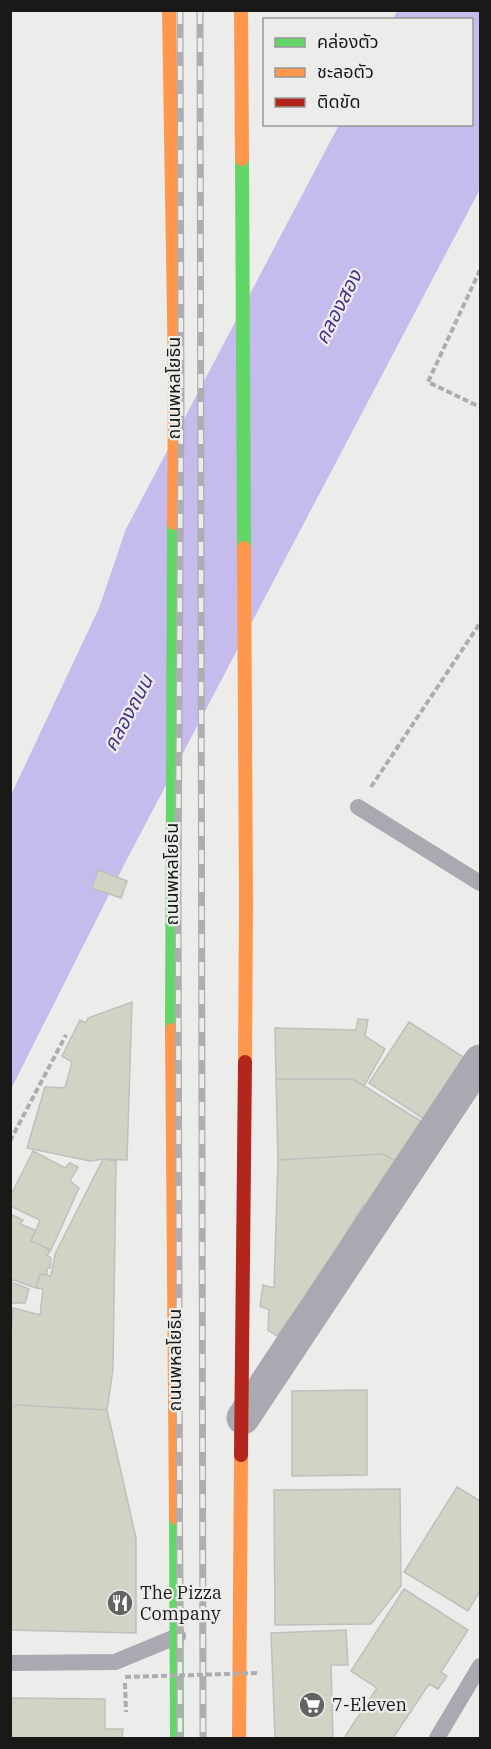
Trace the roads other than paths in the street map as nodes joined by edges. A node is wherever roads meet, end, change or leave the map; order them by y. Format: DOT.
graph roads {
  1 [pos="168,10"];
  2 [pos="242,10"];
  3 [pos="358,807"];
  4 [pos="480,884"];
  5 [pos="480,1061"];
  6 [pos="243,1418"];
  7 [pos="178,1636"];
  8 [pos="10,1663"];
  9 [pos="480,1666"];
  10 [pos="177,1738"];
  11 [pos="239,1738"];
  12 [pos="437,1738"];
  1 -- 7 [label="main road, ถนนพหลโยธิน"];
  2 -- 6 [label="main road"];
  3 -- 4 [label="lane"];
  5 -- 6 [label="street"];
  6 -- 11 [label="main road"];
  7 -- 8 [label="lane"];
  7 -- 10 [label="main road, ถนนพหลโยธิน"];
  9 -- 12 [label="lane"];
}
